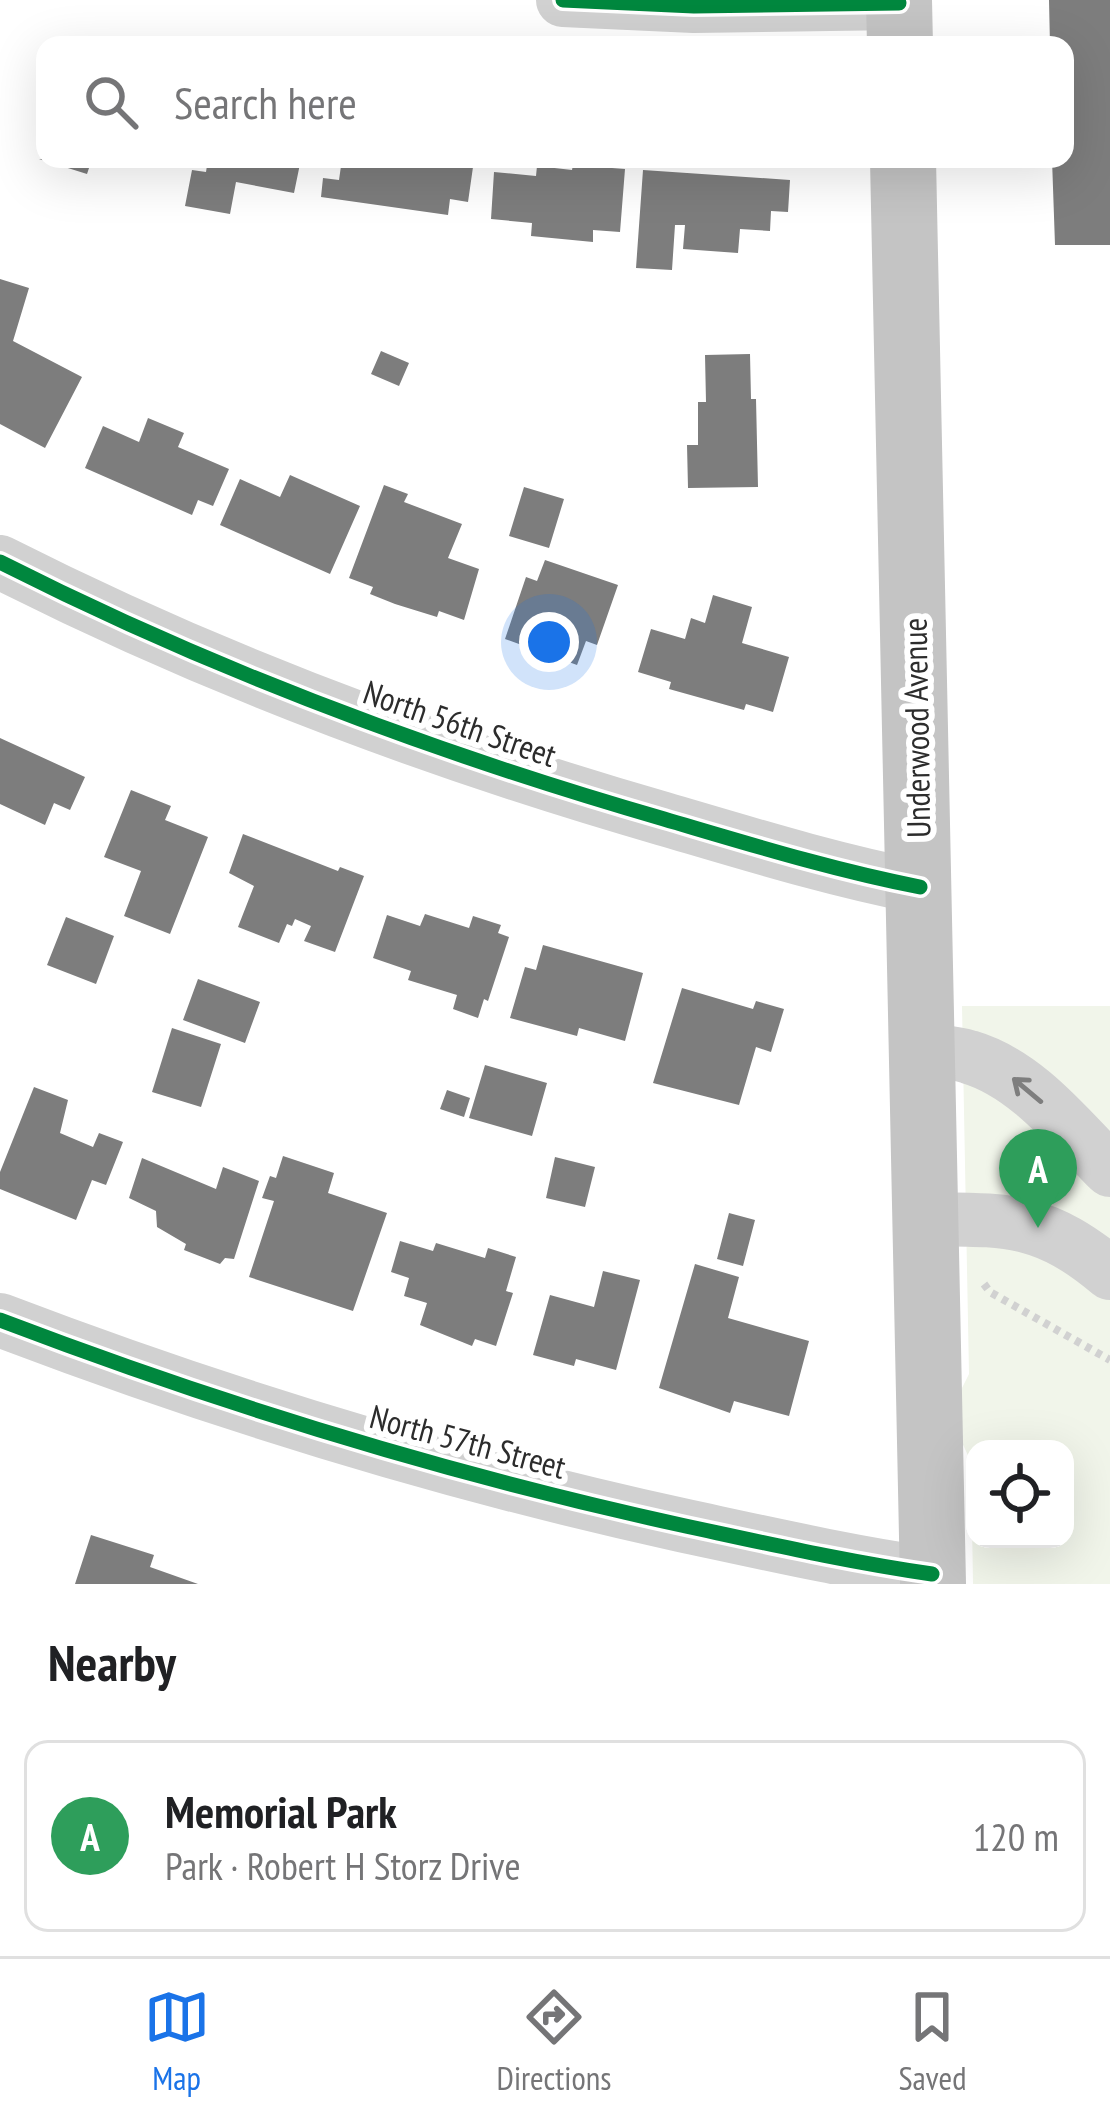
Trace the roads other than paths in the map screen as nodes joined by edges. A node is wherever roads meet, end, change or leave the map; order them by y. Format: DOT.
graph roads {
  1 [pos="563,0"];
  2 [pos="900,16"];
  3 [pos="903,168"];
  4 [pos="0,562"];
  5 [pos="920,887"];
  6 [pos="922,1050"];
  7 [pos="1110,1170"];
  8 [pos="926,1219"];
  9 [pos="1110,1273"];
  10 [pos="0,1320"];
  11 [pos="932,1579"];
  1 -- 2 [label="street"];
  3 -- 5 [label="main road, Underwood Avenue"];
  4 -- 5 [label="street, North 56th Street"];
  5 -- 6 [label="main road, Underwood Avenue"];
  7 -- 6 [label="street, one-way"];
  6 -- 8 [label="main road, Underwood Avenue"];
  8 -- 9 [label="street"];
  8 -- 11 [label="main road, Underwood Avenue"];
  10 -- 11 [label="street, North 57th Street"];
}
